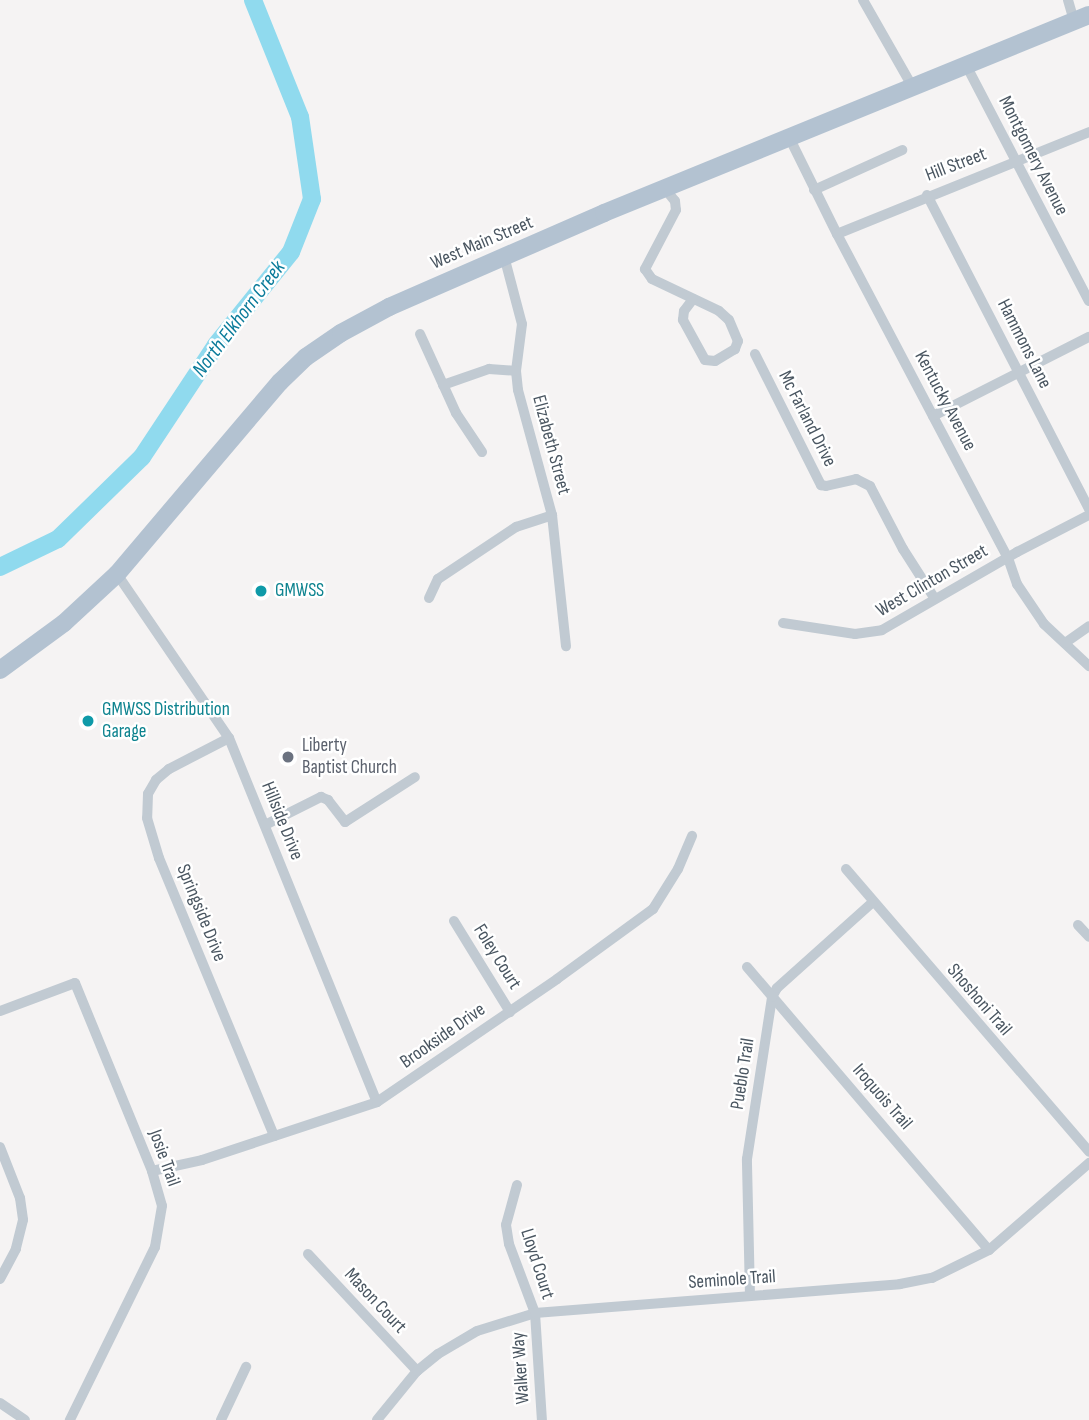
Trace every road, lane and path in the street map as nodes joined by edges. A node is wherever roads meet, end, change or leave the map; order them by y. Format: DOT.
graph roads {
  1 [pos="863,0"];
  2 [pos="1068,0"];
  3 [pos="1082,18"];
  4 [pos="966,65"];
  5 [pos="912,86"];
  6 [pos="1089,132"];
  7 [pos="789,137"];
  8 [pos="902,150"];
  9 [pos="1016,160"];
  10 [pos="666,190"];
  11 [pos="814,190"];
  12 [pos="927,195"];
  13 [pos="836,234"];
  14 [pos="503,256"];
  15 [pos="693,299"];
  16 [pos="1089,301"];
  17 [pos="420,334"];
  18 [pos="1089,337"];
  19 [pos="755,354"];
  20 [pos="516,371"];
  21 [pos="1019,373"];
  22 [pos="443,385"];
  23 [pos="933,416"];
  24 [pos="482,452"];
  25 [pos="1089,509"];
  26 [pos="552,514"];
  27 [pos="1089,515"];
  28 [pos="1008,558"];
  29 [pos="117,574"];
  30 [pos="429,598"];
  31 [pos="935,599"];
  32 [pos="783,623"];
  33 [pos="1089,626"];
  34 [pos="1065,643"];
  35 [pos="566,646"];
  36 [pos="1089,666"];
  37 [pos="0,670"];
  38 [pos="229,738"];
  39 [pos="415,777"];
  40 [pos="265,825"];
  41 [pos="692,836"];
  42 [pos="846,869"];
  43 [pos="873,902"];
  44 [pos="454,922"];
  45 [pos="1078,925"];
  46 [pos="1089,937"];
  47 [pos="747,967"];
  48 [pos="772,997"];
  49 [pos="0,1011"];
  50 [pos="510,1012"];
  51 [pos="377,1102"];
  52 [pos="274,1136"];
  53 [pos="0,1147"];
  54 [pos="1089,1152"];
  55 [pos="1089,1163"];
  56 [pos="152,1171"];
  57 [pos="517,1185"];
  58 [pos="989,1250"];
  59 [pos="307,1254"];
  60 [pos="0,1279"];
  61 [pos="750,1296"];
  62 [pos="535,1313"];
  63 [pos="246,1367"];
  64 [pos="418,1371"];
  65 [pos="0,1403"];
  66 [pos="25,1420"];
  67 [pos="70,1420"];
  68 [pos="221,1420"];
  69 [pos="377,1420"];
  70 [pos="542,1420"];
  1 -- 5 [label="street"];
  2 -- 3 [label="street"];
  3 -- 4 [label="main road, West Main Street"];
  4 -- 5 [label="main road, West Main Street"];
  4 -- 9 [label="street, Montgomery Avenue"];
  5 -- 7 [label="main road, West Main Street"];
  6 -- 9 [label="street, Hill Street"];
  7 -- 10 [label="main road, West Main Street"];
  7 -- 11 [label="street, Kentucky Avenue"];
  8 -- 11 [label="street"];
  9 -- 12 [label="street, Hill Street"];
  9 -- 16 [label="street, Montgomery Avenue"];
  10 -- 14 [label="main road, West Main Street"];
  10 -- 15 [label="street"];
  11 -- 13 [label="street, Kentucky Avenue"];
  12 -- 13 [label="street, Hill Street"];
  12 -- 21 [label="street, Hammons Lane"];
  13 -- 23 [label="street, Kentucky Avenue"];
  14 -- 20 [label="street, Elizabeth Street"];
  14 -- 29 [label="main road, West Main Street"];
  15 -- 15 [label="street"];
  17 -- 22 [label="street"];
  18 -- 21 [label="street"];
  19 -- 31 [label="street, Mc Farland Drive"];
  20 -- 22 [label="street"];
  20 -- 26 [label="street, Elizabeth Street"];
  21 -- 23 [label="street"];
  21 -- 25 [label="street, Hammons Lane"];
  22 -- 24 [label="street"];
  23 -- 28 [label="street, Kentucky Avenue"];
  26 -- 30 [label="street"];
  26 -- 35 [label="street, Elizabeth Street"];
  27 -- 28 [label="street, West Clinton Street"];
  28 -- 31 [label="street, West Clinton Street"];
  28 -- 34 [label="street, Kentucky Avenue"];
  29 -- 37 [label="main road, West Main Street"];
  29 -- 38 [label="street, Hillside Drive"];
  31 -- 32 [label="street, West Clinton Street"];
  33 -- 34 [label="street"];
  34 -- 36 [label="street, Kentucky Avenue"];
  38 -- 40 [label="street, Hillside Drive"];
  38 -- 52 [label="street, Springside Drive"];
  39 -- 40 [label="street"];
  40 -- 51 [label="street, Hillside Drive"];
  41 -- 50 [label="street, Brookside Drive"];
  42 -- 43 [label="street, Shoshoni Trail"];
  43 -- 48 [label="street"];
  43 -- 54 [label="street, Shoshoni Trail"];
  44 -- 50 [label="street, Foley Court"];
  45 -- 46 [label="street"];
  47 -- 48 [label="street, Iroquois Trail"];
  48 -- 58 [label="street, Iroquois Trail"];
  48 -- 61 [label="street, Pueblo Trail"];
  49 -- 56 [label="street, Josie Trail"];
  50 -- 51 [label="street, Brookside Drive"];
  51 -- 52 [label="street, Brookside Drive"];
  52 -- 56 [label="street, Brookside Drive"];
  53 -- 60 [label="street"];
  55 -- 58 [label="street, Seminole Trail"];
  56 -- 67 [label="street, Josie Trail"];
  57 -- 62 [label="street, Lloyd Court"];
  58 -- 61 [label="street, Seminole Trail"];
  59 -- 64 [label="street, Mason Court"];
  61 -- 62 [label="street, Seminole Trail"];
  62 -- 64 [label="street, Seminole Trail"];
  62 -- 70 [label="street, Walker Way"];
  63 -- 68 [label="street"];
  64 -- 69 [label="street, Seminole Trail"];
  65 -- 66 [label="street"];
}
